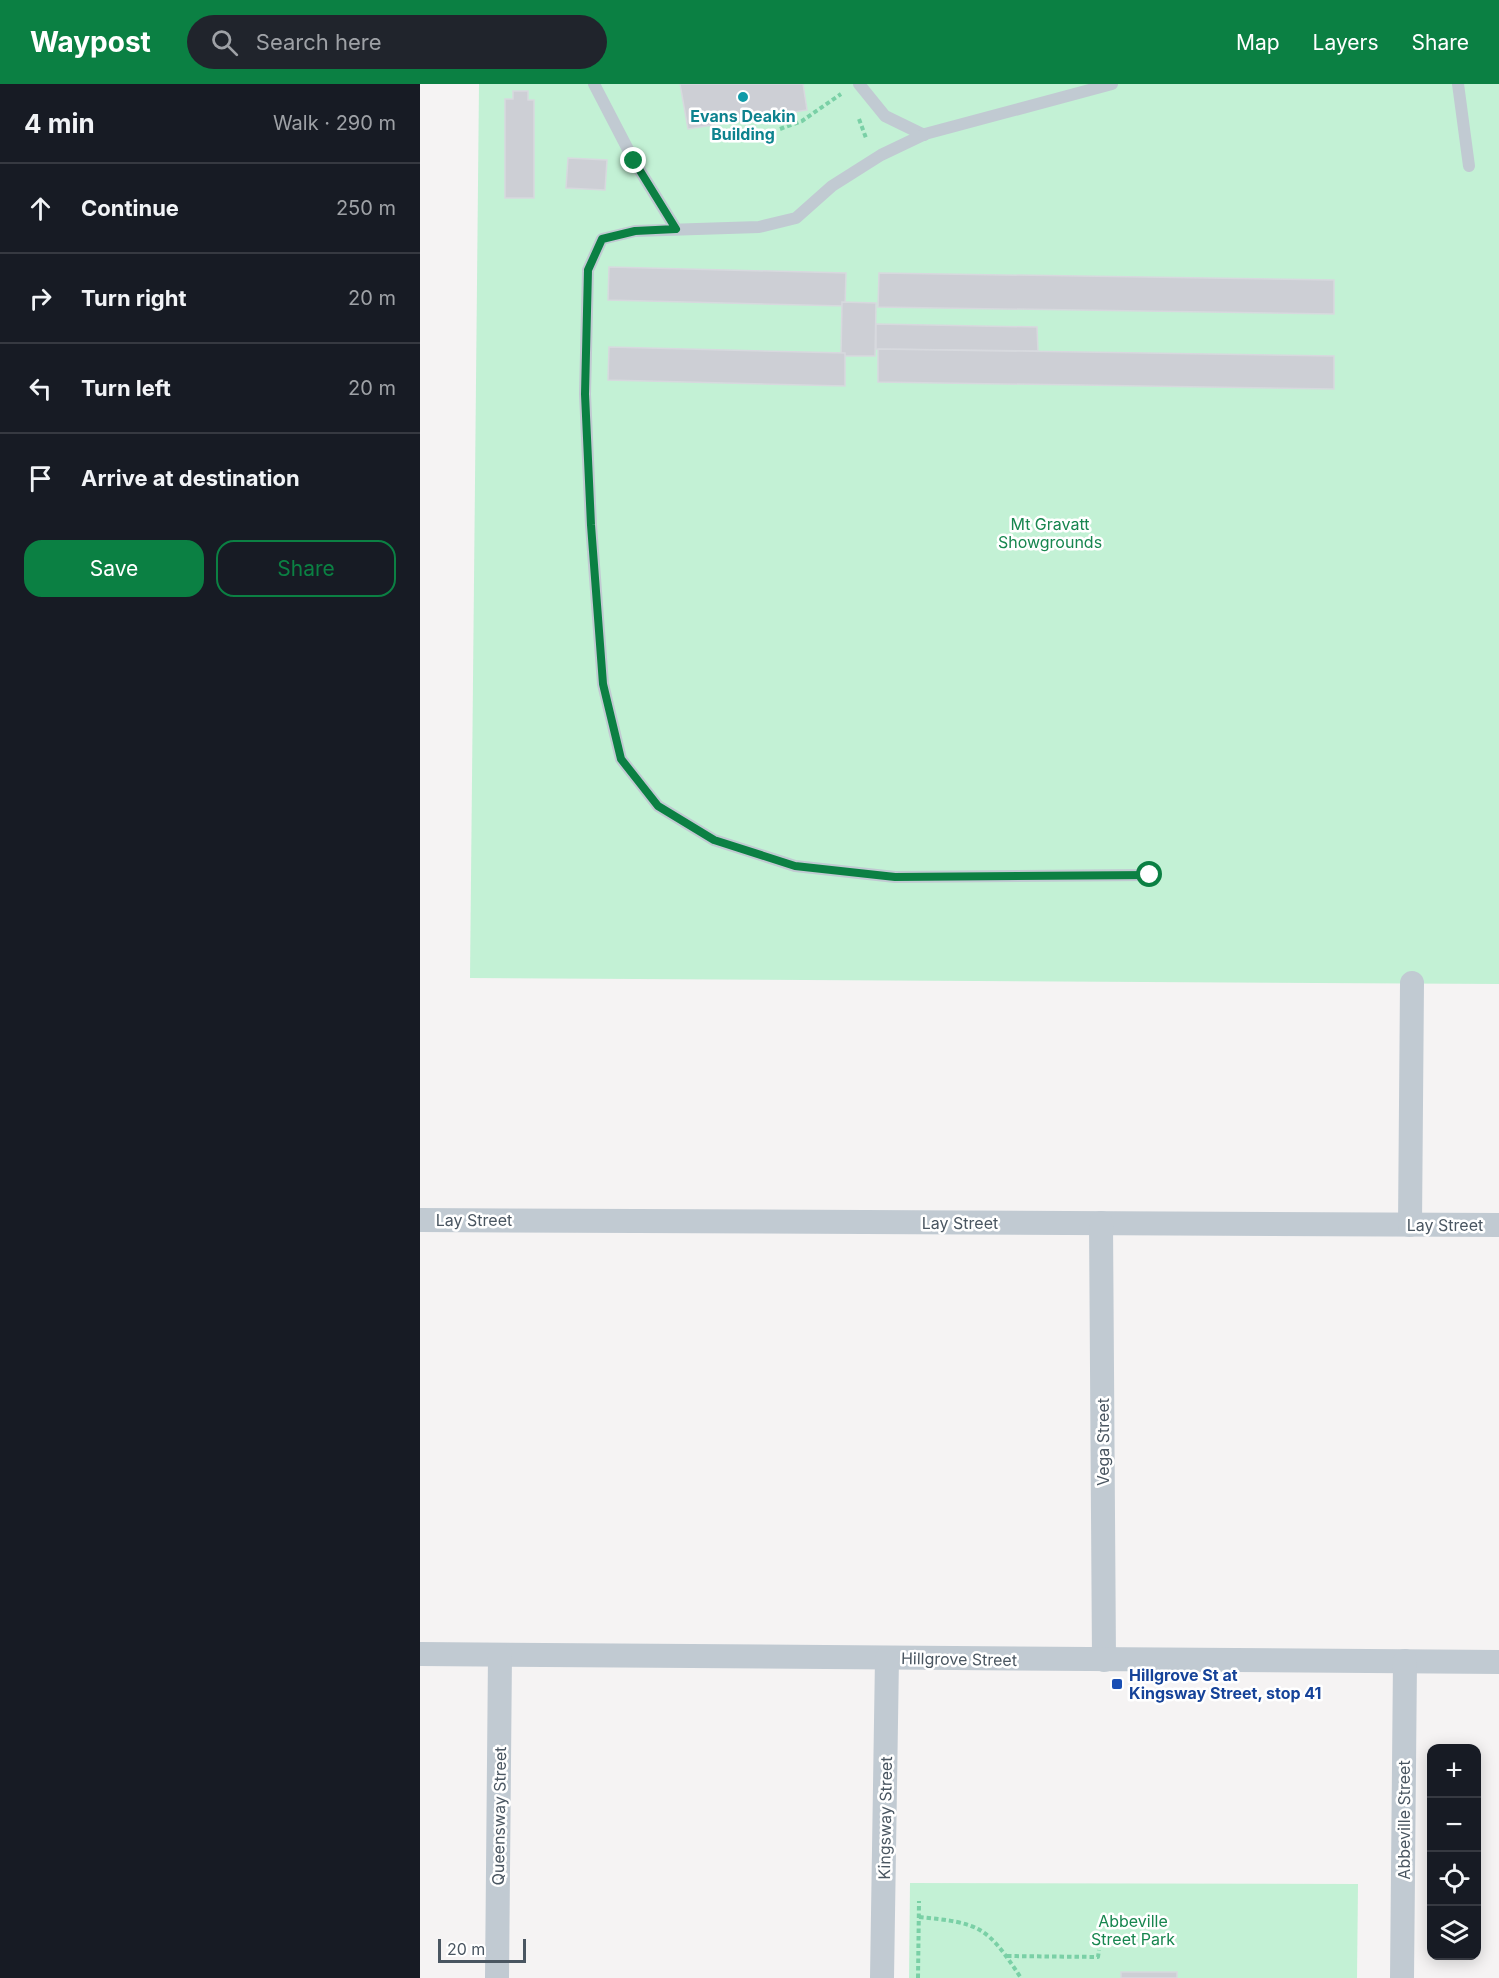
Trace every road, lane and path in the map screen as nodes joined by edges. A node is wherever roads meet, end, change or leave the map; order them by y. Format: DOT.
graph roads {
  1 [pos="594,84"];
  2 [pos="859,84"];
  3 [pos="1112,84"];
  4 [pos="1458,84"];
  5 [pos="841,94"];
  6 [pos="780,129"];
  7 [pos="924,135"];
  8 [pos="1468,166"];
  9 [pos="676,229"];
  10 [pos="1150,875"];
  11 [pos="1412,983"];
  12 [pos="420,1220"];
  13 [pos="1101,1223"];
  14 [pos="1410,1225"];
  15 [pos="1499,1225"];
  16 [pos="420,1654"];
  17 [pos="501,1655"];
  18 [pos="887,1658"];
  19 [pos="1104,1660"];
  20 [pos="1405,1661"];
  21 [pos="1499,1662"];
  22 [pos="919,1901"];
  23 [pos="919,1917"];
  24 [pos="1099,1950"];
  25 [pos="1006,1956"];
  26 [pos="497,1978"];
  27 [pos="882,1978"];
  28 [pos="918,1978"];
  29 [pos="1021,1978"];
  30 [pos="1402,1978"];
  1 -- 9 [label="lane"];
  2 -- 7 [label="lane"];
  3 -- 7 [label="lane"];
  4 -- 8 [label="lane"];
  5 -- 6 [label="path"];
  7 -- 9 [label="lane"];
  9 -- 10 [label="lane"];
  11 -- 14 [label="street"];
  12 -- 13 [label="street, Lay Street"];
  13 -- 14 [label="street, Lay Street"];
  13 -- 19 [label="street, Vega Street"];
  14 -- 15 [label="street, Lay Street"];
  16 -- 17 [label="street, Hillgrove Street"];
  17 -- 18 [label="street, Hillgrove Street"];
  17 -- 26 [label="street, Queensway Street"];
  18 -- 19 [label="street, Hillgrove Street"];
  18 -- 27 [label="street, Kingsway Street"];
  19 -- 20 [label="street, Hillgrove Street"];
  20 -- 21 [label="street, Hillgrove Street"];
  20 -- 30 [label="street, Abbeville Street"];
  22 -- 23 [label="path"];
  23 -- 25 [label="path"];
  23 -- 28 [label="path"];
  24 -- 25 [label="path"];
  25 -- 29 [label="path"];
}
